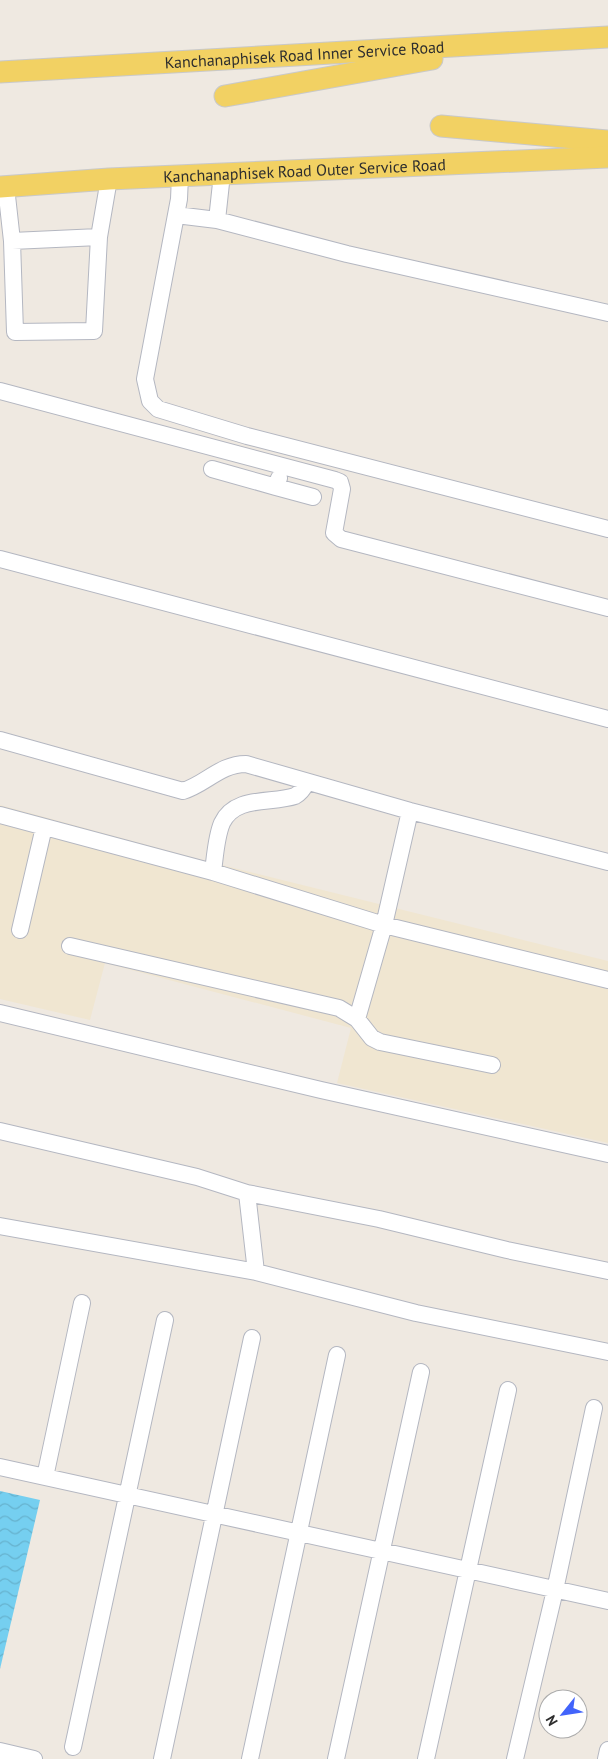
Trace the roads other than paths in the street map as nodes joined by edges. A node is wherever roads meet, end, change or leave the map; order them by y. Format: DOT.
graph roads {
  1 [pos="608,37"];
  2 [pos="524,42"];
  3 [pos="0,72"];
  4 [pos="225,96"];
  5 [pos="441,126"];
  6 [pos="608,141"];
  7 [pos="608,157"];
  8 [pos="222,174"];
  9 [pos="180,176"];
  10 [pos="108,179"];
  11 [pos="3,187"];
  12 [pos="176,215"];
  13 [pos="217,220"];
  14 [pos="99,238"];
  15 [pos="12,241"];
  16 [pos="608,313"];
  17 [pos="0,391"];
  18 [pos="282,466"];
  19 [pos="212,469"];
  20 [pos="276,487"];
  21 [pos="313,497"];
  22 [pos="608,529"];
  23 [pos="0,558"];
  24 [pos="608,608"];
  25 [pos="608,719"];
  26 [pos="0,740"];
  27 [pos="307,782"];
  28 [pos="410,811"];
  29 [pos="0,816"];
  30 [pos="44,827"];
  31 [pos="608,862"];
  32 [pos="213,872"];
  33 [pos="384,924"];
  34 [pos="20,930"];
  35 [pos="70,946"];
  36 [pos="608,980"];
  37 [pos="0,1013"];
  38 [pos="357,1019"];
  39 [pos="492,1065"];
  40 [pos="0,1131"];
  41 [pos="608,1154"];
  42 [pos="247,1193"];
  43 [pos="0,1226"];
  44 [pos="608,1271"];
  45 [pos="256,1272"];
  46 [pos="82,1303"];
  47 [pos="165,1320"];
  48 [pos="252,1338"];
  49 [pos="608,1352"];
  50 [pos="336,1355"];
  51 [pos="421,1372"];
  52 [pos="508,1390"];
  53 [pos="594,1408"];
  54 [pos="0,1467"];
  55 [pos="45,1477"];
  56 [pos="127,1495"];
  57 [pos="214,1514"];
  58 [pos="298,1533"];
  59 [pos="382,1551"];
  60 [pos="469,1571"];
  61 [pos="555,1590"];
  62 [pos="608,1602"];
  63 [pos="73,1748"];
  64 [pos="608,1750"];
  65 [pos="0,1751"];
  66 [pos="34,1759"];
  67 [pos="162,1759"];
  68 [pos="250,1759"];
  69 [pos="336,1759"];
  70 [pos="426,1759"];
  71 [pos="515,1759"];
  72 [pos="606,1759"];
  1 -- 2 [label="main road, Kanchanaphisek Road Inner Service Road"];
  2 -- 3 [label="main road, Kanchanaphisek Road Inner Service Road"];
  2 -- 4 [label="main road"];
  5 -- 6 [label="main road"];
  7 -- 8 [label="main road, Kanchanaphisek Road Outer Service Road"];
  8 -- 9 [label="main road, Kanchanaphisek Road Outer Service Road"];
  8 -- 13 [label="street"];
  9 -- 10 [label="main road, Kanchanaphisek Road Outer Service Road"];
  9 -- 12 [label="street"];
  10 -- 11 [label="main road, Kanchanaphisek Road Outer Service Road"];
  10 -- 14 [label="street"];
  11 -- 15 [label="street"];
  12 -- 13 [label="street"];
  12 -- 22 [label="street"];
  13 -- 16 [label="street"];
  14 -- 15 [label="street"];
  14 -- 15 [label="street"];
  17 -- 18 [label="street"];
  18 -- 20 [label="street"];
  18 -- 24 [label="street"];
  19 -- 20 [label="street"];
  20 -- 21 [label="street"];
  23 -- 25 [label="street"];
  26 -- 27 [label="street"];
  27 -- 28 [label="street"];
  27 -- 32 [label="street"];
  28 -- 31 [label="street"];
  28 -- 33 [label="street"];
  29 -- 30 [label="street"];
  30 -- 32 [label="street"];
  30 -- 34 [label="street"];
  32 -- 33 [label="street"];
  33 -- 36 [label="street"];
  33 -- 38 [label="street"];
  35 -- 38 [label="street"];
  37 -- 41 [label="street"];
  38 -- 39 [label="street"];
  40 -- 42 [label="street"];
  42 -- 44 [label="street"];
  42 -- 45 [label="street"];
  43 -- 45 [label="street"];
  45 -- 49 [label="street"];
  46 -- 55 [label="street"];
  47 -- 56 [label="street"];
  48 -- 57 [label="street"];
  50 -- 58 [label="street"];
  51 -- 59 [label="street"];
  52 -- 60 [label="street"];
  53 -- 61 [label="street"];
  54 -- 55 [label="street"];
  55 -- 56 [label="street"];
  56 -- 57 [label="street"];
  56 -- 63 [label="street"];
  57 -- 58 [label="street"];
  57 -- 67 [label="street"];
  58 -- 59 [label="street"];
  58 -- 68 [label="street"];
  59 -- 60 [label="street"];
  59 -- 69 [label="street"];
  60 -- 61 [label="street"];
  60 -- 70 [label="street"];
  61 -- 62 [label="street"];
  61 -- 71 [label="street"];
  64 -- 72 [label="street"];
  65 -- 66 [label="street"];
}
